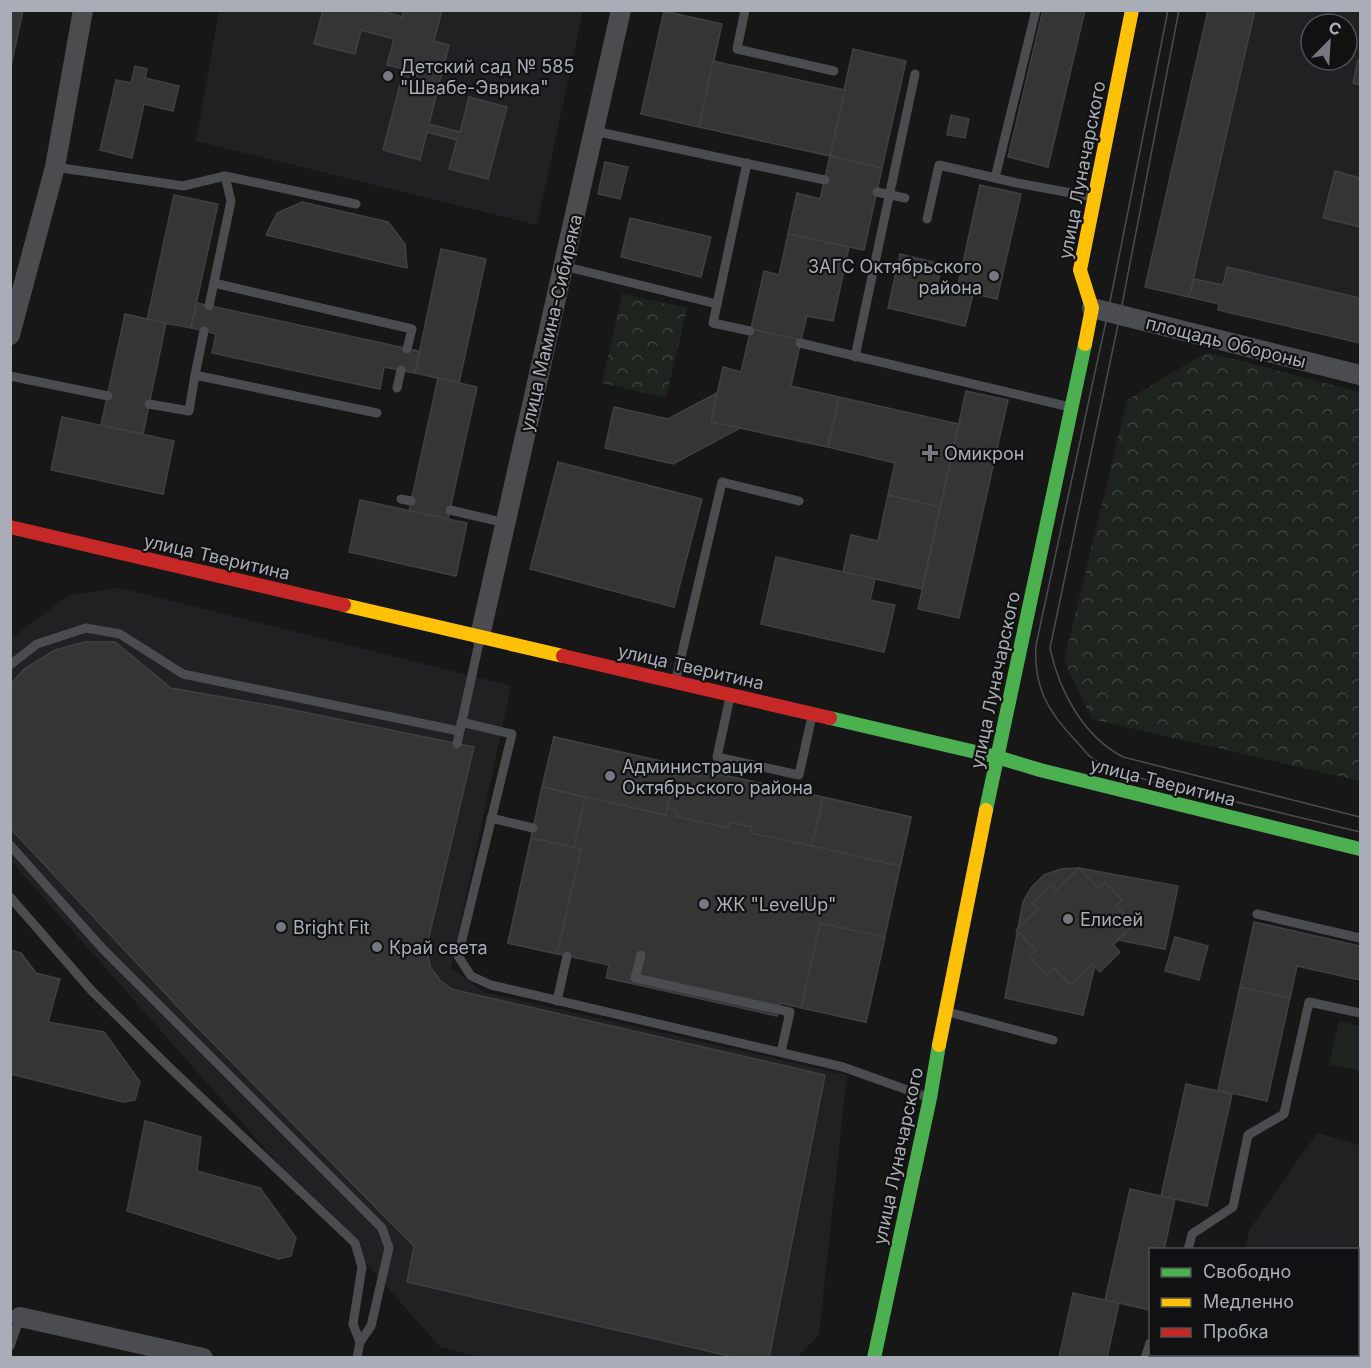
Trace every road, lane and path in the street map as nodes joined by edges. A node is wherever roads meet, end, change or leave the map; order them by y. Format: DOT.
graph roads {
  1 [pos="83,10"];
  2 [pos="621,10"];
  3 [pos="745,10"];
  4 [pos="1036,10"];
  5 [pos="1132,10"];
  6 [pos="834,71"];
  7 [pos="915,74"];
  8 [pos="594,131"];
  9 [pos="747,163"];
  10 [pos="55,167"];
  11 [pos="225,176"];
  12 [pos="995,178"];
  13 [pos="825,180"];
  14 [pos="877,192"];
  15 [pos="889,194"];
  16 [pos="1096,197"];
  17 [pos="905,198"];
  18 [pos="356,204"];
  19 [pos="927,219"];
  20 [pos="563,266"];
  21 [pos="214,283"];
  22 [pos="717,304"];
  23 [pos="209,306"];
  24 [pos="1092,308"];
  25 [pos="204,331"];
  26 [pos="750,331"];
  27 [pos="10,335"];
  28 [pos="800,344"];
  29 [pos="407,349"];
  30 [pos="855,357"];
  31 [pos="401,370"];
  32 [pos="195,375"];
  33 [pos="1360,375"];
  34 [pos="10,376"];
  35 [pos="397,388"];
  36 [pos="108,396"];
  37 [pos="149,404"];
  38 [pos="1072,408"];
  39 [pos="377,413"];
  40 [pos="799,501"];
  41 [pos="450,510"];
  42 [pos="506,523"];
  43 [pos="10,527"];
  44 [pos="480,636"];
  45 [pos="10,665"];
  46 [pos="676,682"];
  47 [pos="731,695"];
  48 [pos="812,714"];
  49 [pos="460,727"];
  50 [pos="457,744"];
  51 [pos="997,756"];
  52 [pos="491,818"];
  53 [pos="533,828"];
  54 [pos="10,845"];
  55 [pos="1360,849"];
  56 [pos="10,897"];
  57 [pos="1257,914"];
  58 [pos="1360,938"];
  59 [pos="640,955"];
  60 [pos="567,956"];
  61 [pos="557,1000"];
  62 [pos="945,1011"];
  63 [pos="1360,1013"];
  64 [pos="1053,1040"];
  65 [pos="781,1052"];
  66 [pos="930,1098"];
  67 [pos="1188,1248"];
  68 [pos="20,1317"];
  69 [pos="360,1342"];
  70 [pos="10,1346"];
  71 [pos="203,1358"];
  72 [pos="357,1358"];
  73 [pos="874,1358"];
  1 -- 10 [label="street"];
  2 -- 8 [label="street, улица Мамина-Сибиряка"];
  3 -- 6 [label="lane"];
  4 -- 12 [label="lane"];
  5 -- 16 [label="street, улица Луначарского"];
  7 -- 15 [label="lane"];
  8 -- 9 [label="lane"];
  8 -- 20 [label="street, улица Мамина-Сибиряка"];
  9 -- 13 [label="lane"];
  9 -- 22 [label="lane"];
  10 -- 11 [label="lane"];
  10 -- 27 [label="street"];
  11 -- 18 [label="lane"];
  11 -- 21 [label="lane"];
  12 -- 16 [label="lane"];
  12 -- 19 [label="lane"];
  14 -- 15 [label="lane"];
  15 -- 17 [label="lane"];
  15 -- 30 [label="lane"];
  16 -- 24 [label="street, улица Луначарского"];
  20 -- 22 [label="lane"];
  20 -- 42 [label="street, улица Мамина-Сибиряка"];
  21 -- 23 [label="lane"];
  21 -- 29 [label="lane"];
  22 -- 26 [label="lane"];
  24 -- 33 [label="street, площадь Обороны"];
  24 -- 38 [label="street, улица Луначарского"];
  25 -- 32 [label="lane"];
  28 -- 30 [label="lane"];
  30 -- 38 [label="lane"];
  31 -- 35 [label="lane"];
  32 -- 37 [label="lane"];
  32 -- 39 [label="lane"];
  34 -- 36 [label="lane"];
  38 -- 51 [label="street, улица Луначарского"];
  40 -- 46 [label="lane"];
  41 -- 42 [label="lane"];
  42 -- 44 [label="street, улица Мамина-Сибиряка"];
  43 -- 44 [label="street, улица Тверитина"];
  44 -- 46 [label="street, улица Тверитина"];
  44 -- 49 [label="lane"];
  45 -- 49 [label="lane"];
  46 -- 47 [label="street, улица Тверитина"];
  47 -- 48 [label="street, улица Тверитина"];
  47 -- 48 [label="lane"];
  48 -- 51 [label="street, улица Тверитина"];
  49 -- 50 [label="lane"];
  49 -- 52 [label="lane"];
  51 -- 55 [label="street, улица Тверитина"];
  51 -- 62 [label="street, улица Луначарского"];
  52 -- 53 [label="lane"];
  52 -- 61 [label="lane"];
  54 -- 69 [label="lane"];
  56 -- 69 [label="lane"];
  57 -- 58 [label="lane"];
  59 -- 65 [label="lane"];
  60 -- 61 [label="lane"];
  61 -- 65 [label="lane"];
  62 -- 64 [label="lane"];
  62 -- 66 [label="street, улица Луначарского"];
  63 -- 67 [label="lane"];
  65 -- 66 [label="lane"];
  66 -- 73 [label="street, улица Луначарского"];
  68 -- 70 [label="lane"];
  68 -- 71 [label="street"];
  69 -- 72 [label="lane"];
}
